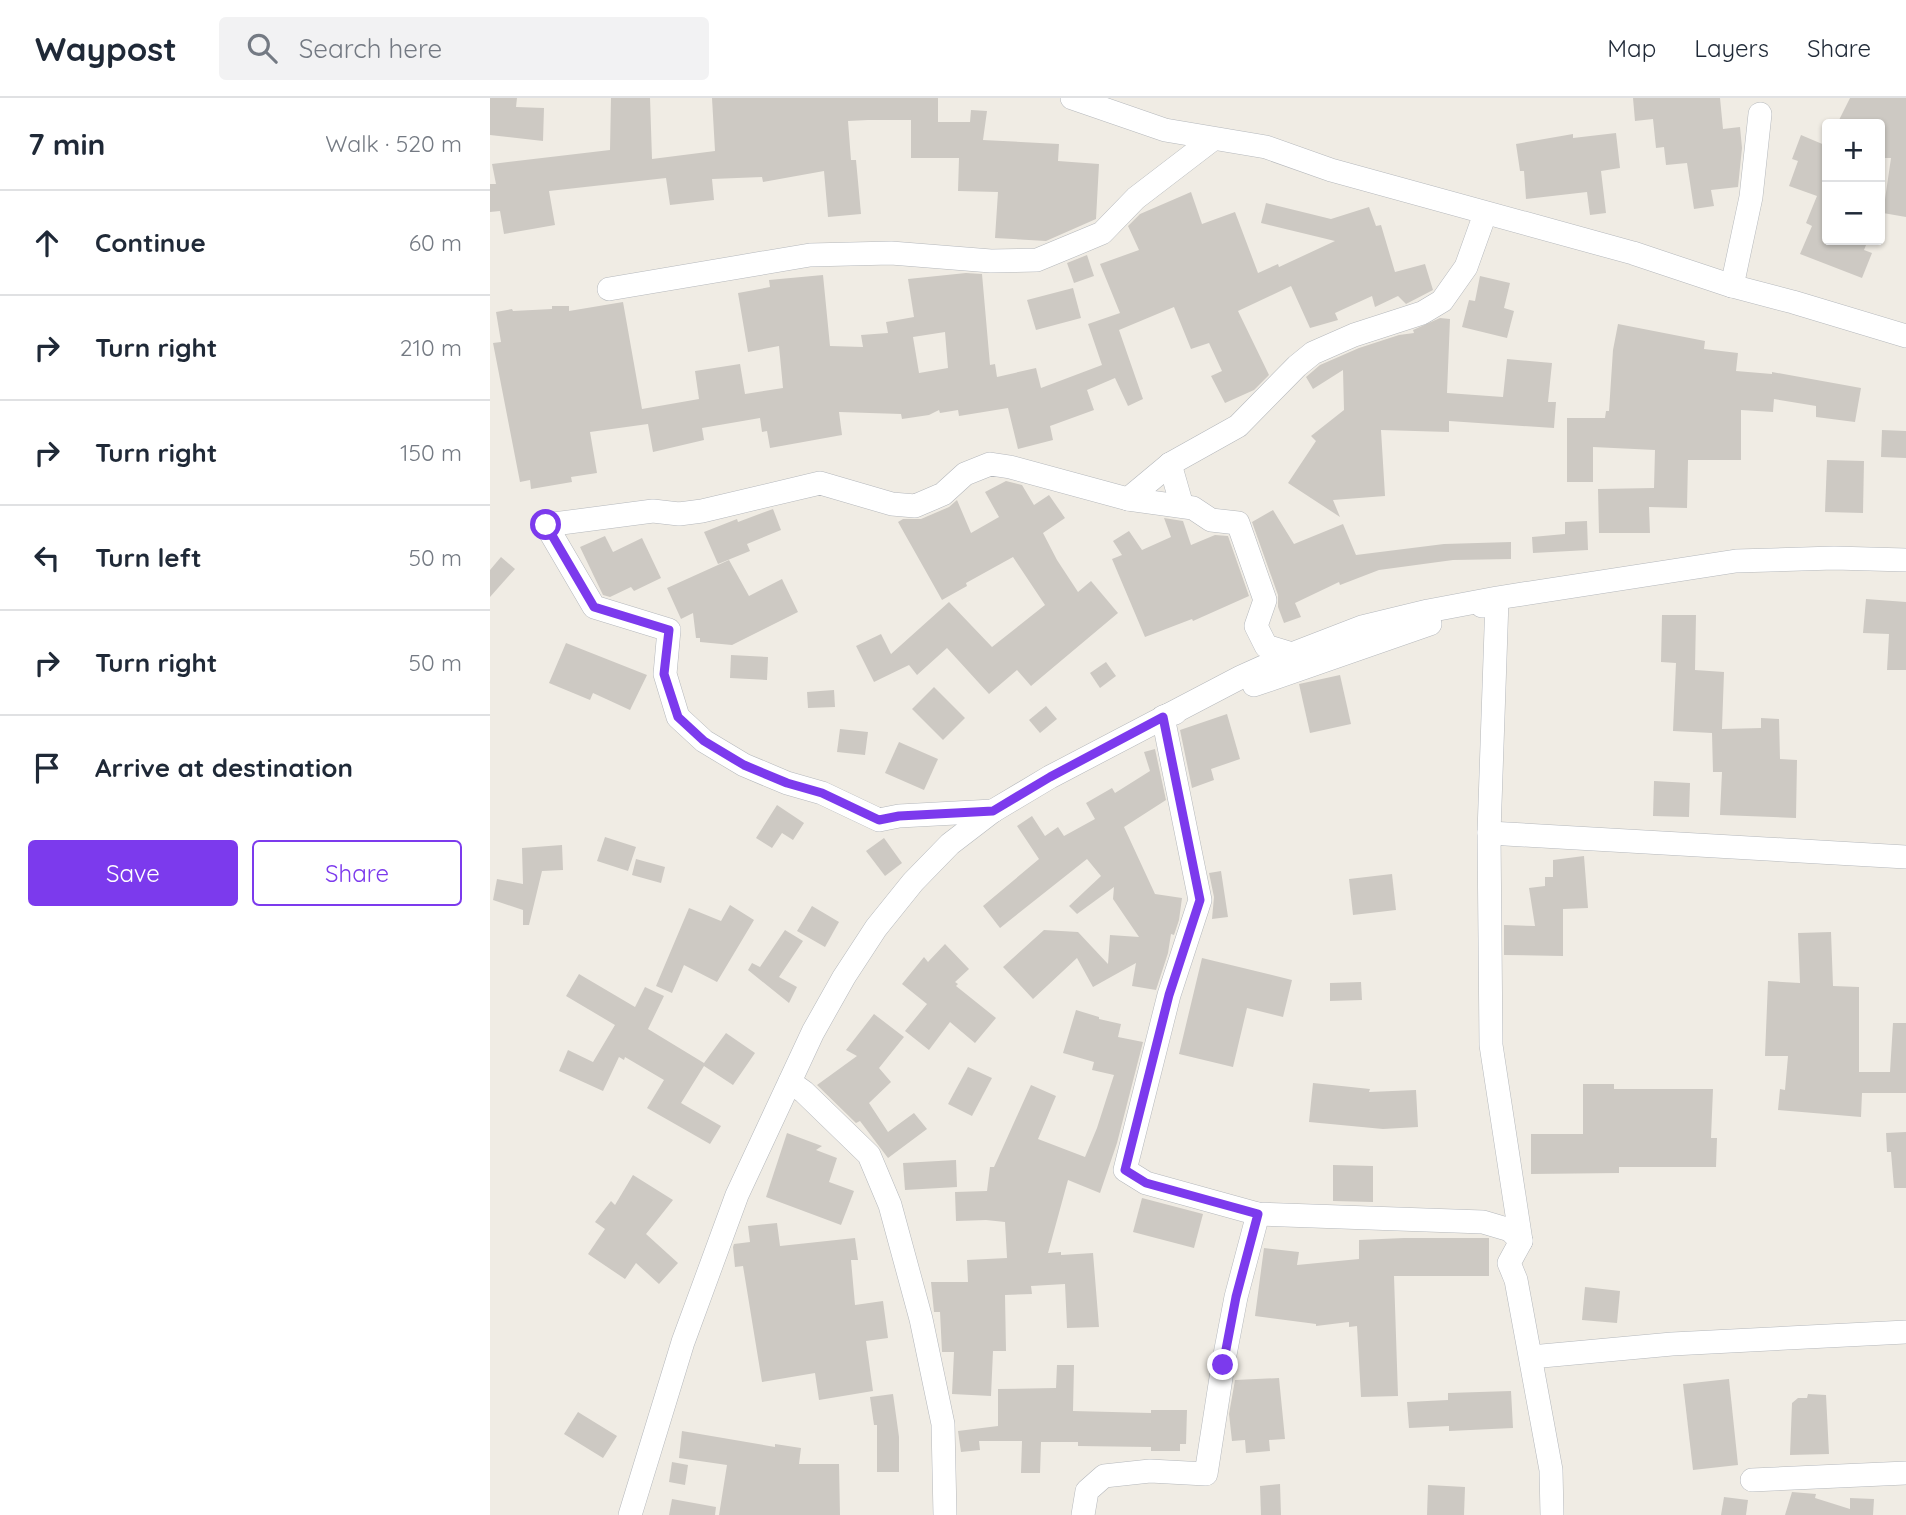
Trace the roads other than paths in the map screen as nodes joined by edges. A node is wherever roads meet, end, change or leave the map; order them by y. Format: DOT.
graph roads {
  1 [pos="1072,98"];
  2 [pos="1759,114"];
  3 [pos="1213,139"];
  4 [pos="1485,214"];
  5 [pos="1732,286"];
  6 [pos="609,289"];
  7 [pos="1906,335"];
  8 [pos="1170,464"];
  9 [pos="1128,499"];
  10 [pos="1182,506"];
  11 [pos="1906,560"];
  12 [pos="1292,654"];
  13 [pos="1163,717"];
  14 [pos="993,811"];
  15 [pos="1489,833"];
  16 [pos="1906,857"];
  17 [pos="790,1082"];
  18 [pos="1258,1214"];
  19 [pos="1521,1241"];
  20 [pos="1906,1332"];
  21 [pos="1531,1357"];
  22 [pos="1906,1474"];
  23 [pos="1752,1480"];
  24 [pos="630,1515"];
  25 [pos="945,1515"];
  26 [pos="1083,1515"];
  27 [pos="1552,1515"];
  1 -- 3 [label="street"];
  2 -- 5 [label="street"];
  3 -- 4 [label="street"];
  3 -- 6 [label="street"];
  4 -- 5 [label="street"];
  4 -- 8 [label="street"];
  5 -- 7 [label="street"];
  8 -- 9 [label="street"];
  8 -- 10 [label="street"];
  9 -- 10 [label="street"];
  9 -- 14 [label="street"];
  10 -- 12 [label="street"];
  11 -- 12 [label="street"];
  12 -- 13 [label="street"];
  13 -- 14 [label="street"];
  13 -- 15 [label="street"];
  13 -- 18 [label="street"];
  14 -- 17 [label="street"];
  15 -- 16 [label="street"];
  15 -- 19 [label="street"];
  17 -- 24 [label="street"];
  17 -- 25 [label="street"];
  18 -- 19 [label="street"];
  18 -- 26 [label="street"];
  19 -- 21 [label="street"];
  20 -- 21 [label="street"];
  21 -- 27 [label="street"];
  22 -- 23 [label="street"];
}
